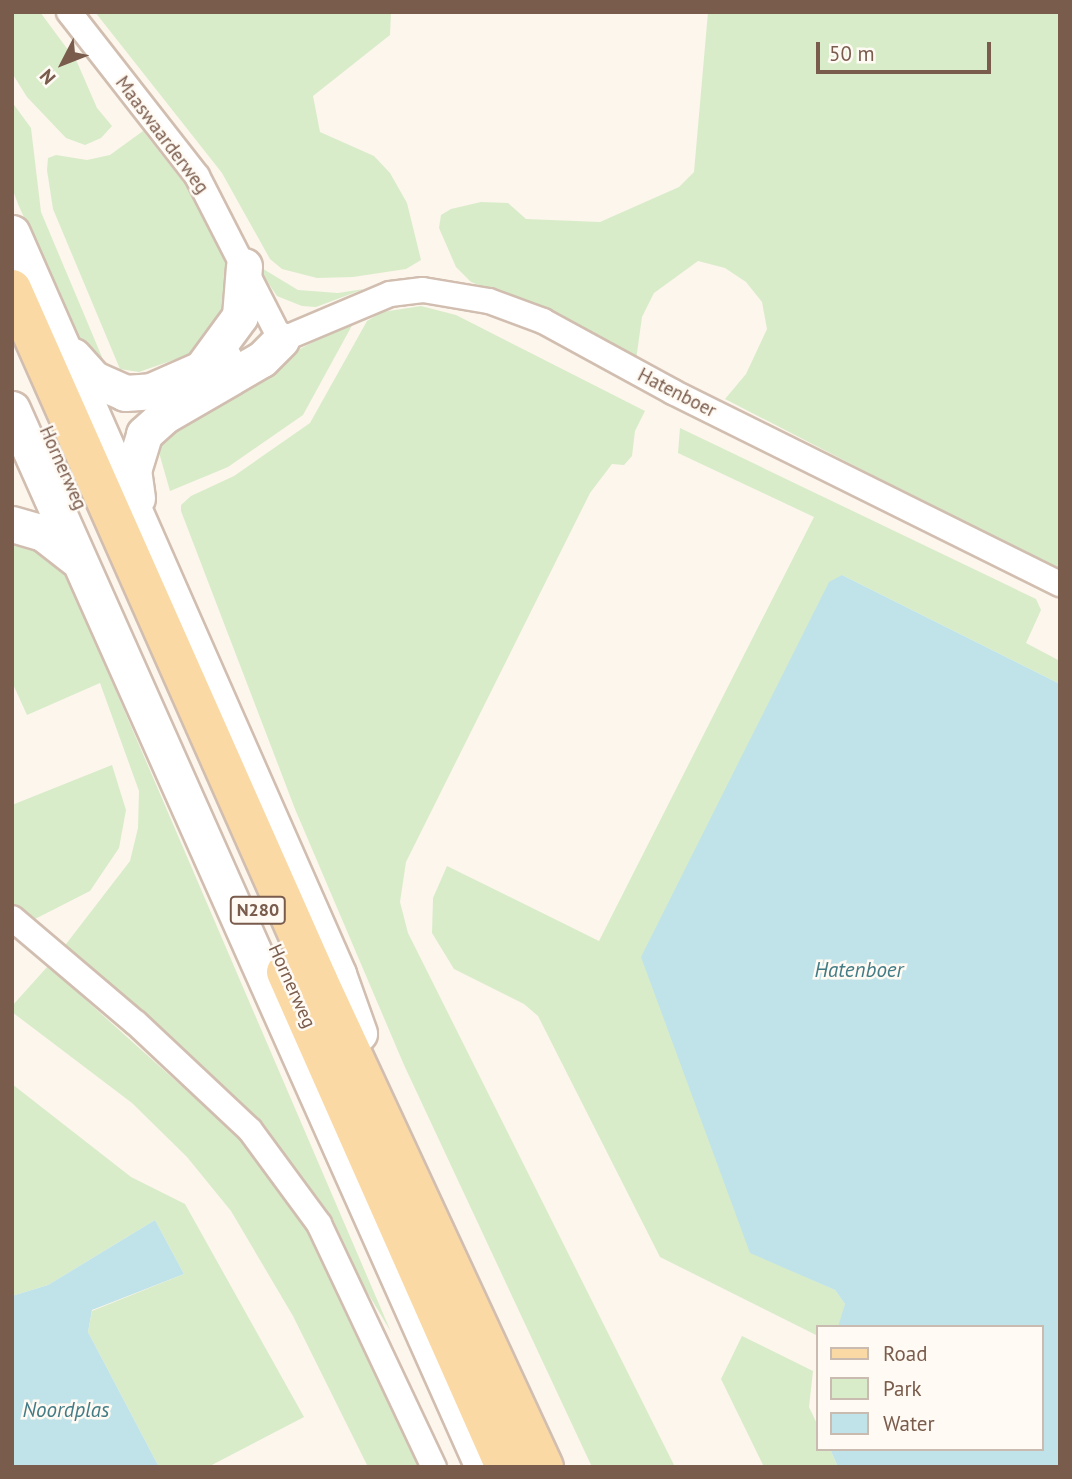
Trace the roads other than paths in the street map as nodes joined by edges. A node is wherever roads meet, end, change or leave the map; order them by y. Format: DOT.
graph roads {
  1 [pos="69,12"];
  2 [pos="12,233"];
  3 [pos="244,266"];
  4 [pos="12,289"];
  5 [pos="58,336"];
  6 [pos="281,340"];
  7 [pos="12,352"];
  8 [pos="202,368"];
  9 [pos="12,409"];
  10 [pos="12,524"];
  11 [pos="143,529"];
  12 [pos="78,560"];
  13 [pos="1060,584"];
  14 [pos="12,918"];
  15 [pos="412,1179"];
  16 [pos="434,1467"];
  17 [pos="483,1467"];
  18 [pos="505,1467"];
  19 [pos="544,1467"];
  1 -- 3 [label="street, Maaswaarderweg"];
  2 -- 5 [label="main road, Hornerweg / N280"];
  3 -- 6 [label="street, Maaswaarderweg"];
  3 -- 8 [label="main road"];
  4 -- 15 [label="main road, Hornerweg / N280"];
  5 -- 8 [label="main road"];
  5 -- 11 [label="main road, Hornerweg / N280"];
  6 -- 8 [label="main road"];
  6 -- 11 [label="main road"];
  6 -- 13 [label="street, Hatenboer"];
  7 -- 18 [label="main road, Hornerweg / N280"];
  9 -- 12 [label="main road, Hornerweg / N280"];
  10 -- 12 [label="main road"];
  11 -- 15 [label="main road, Hornerweg / N280"];
  12 -- 17 [label="main road, Hornerweg / N280"];
  14 -- 16 [label="street"];
  15 -- 19 [label="main road, Hornerweg / N280"];
}
